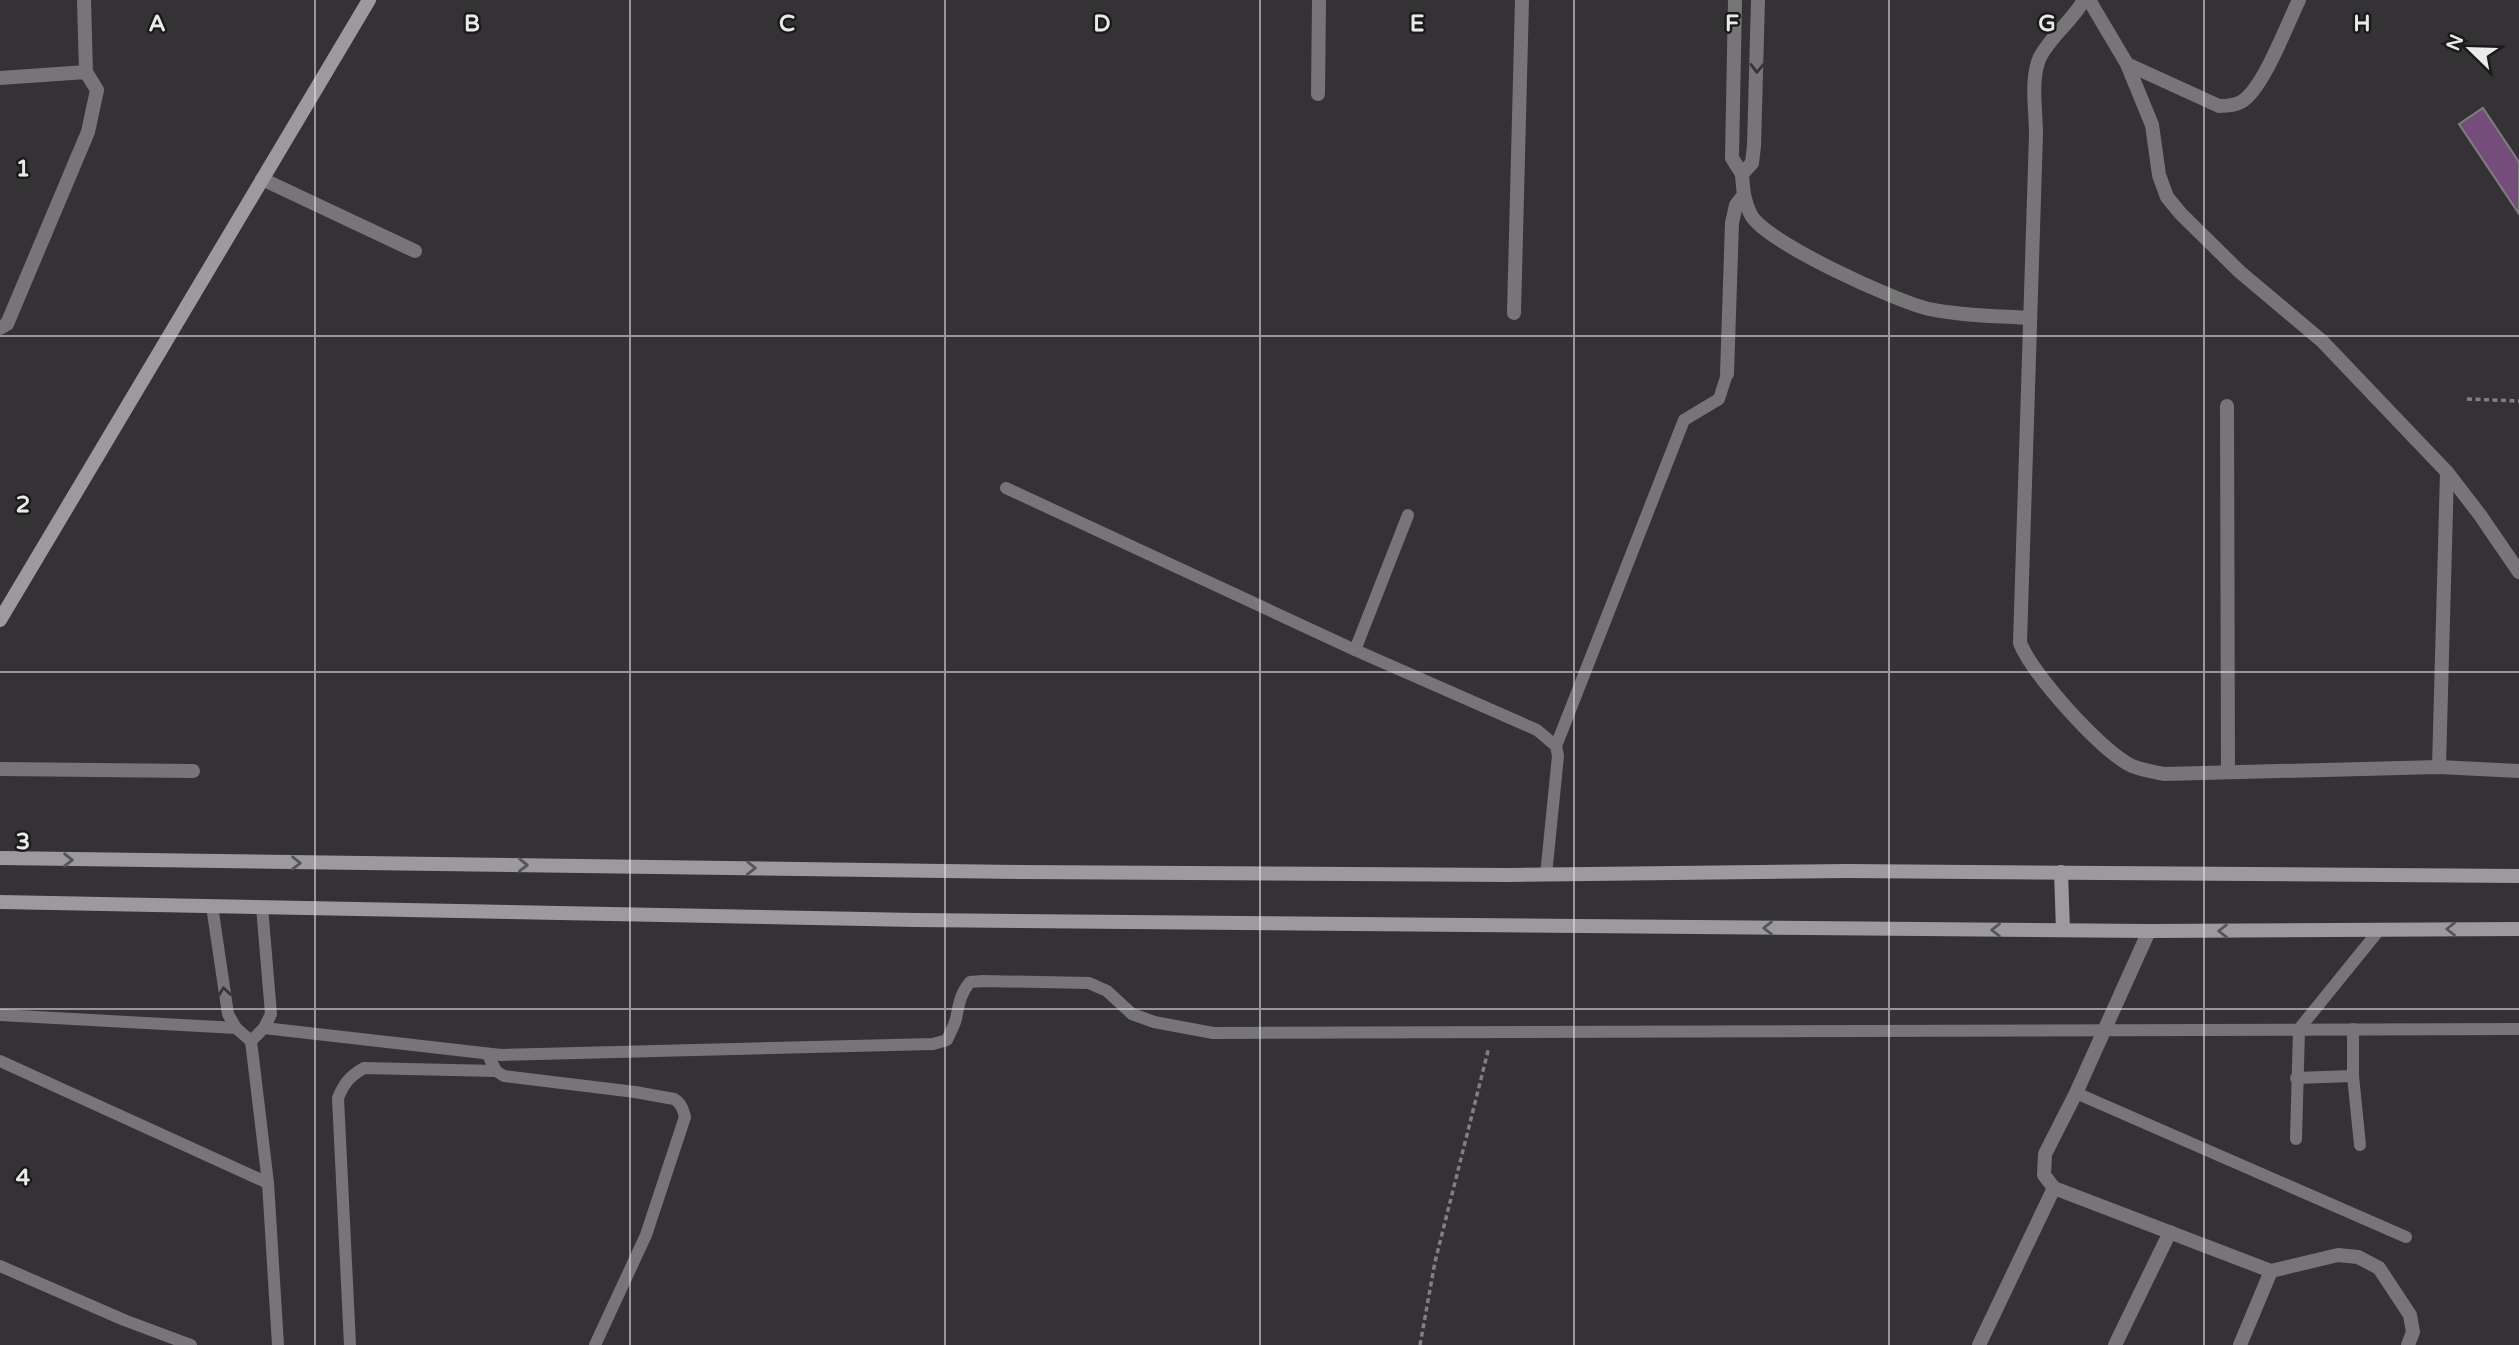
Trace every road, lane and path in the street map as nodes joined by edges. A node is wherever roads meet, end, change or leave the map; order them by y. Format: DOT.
graph roads {
  1 [pos="84,0"];
  2 [pos="369,0"];
  3 [pos="1320,0"];
  4 [pos="1522,0"];
  5 [pos="1735,0"];
  6 [pos="1758,0"];
  7 [pos="2086,0"];
  8 [pos="2299,0"];
  9 [pos="2127,64"];
  10 [pos="86,72"];
  11 [pos="0,78"];
  12 [pos="1318,94"];
  13 [pos="1742,174"];
  14 [pos="262,179"];
  15 [pos="1743,196"];
  16 [pos="415,251"];
  17 [pos="1514,313"];
  18 [pos="2031,318"];
  19 [pos="0,328"];
  20 [pos="1727,374"];
  21 [pos="2467,399"];
  22 [pos="2519,401"];
  23 [pos="2227,406"];
  24 [pos="2447,471"];
  25 [pos="1006,488"];
  26 [pos="1408,515"];
  27 [pos="2519,572"];
  28 [pos="0,620"];
  29 [pos="1354,650"];
  30 [pos="1556,746"];
  31 [pos="2439,767"];
  32 [pos="0,769"];
  33 [pos="193,771"];
  34 [pos="2519,771"];
  35 [pos="2228,772"];
  36 [pos="0,858"];
  37 [pos="2061,872"];
  38 [pos="1546,874"];
  39 [pos="2519,876"];
  40 [pos="0,902"];
  41 [pos="212,906"];
  42 [pos="262,907"];
  43 [pos="2380,929"];
  44 [pos="2519,929"];
  45 [pos="2063,930"];
  46 [pos="2149,931"];
  47 [pos="0,1015"];
  48 [pos="236,1028"];
  49 [pos="264,1028"];
  50 [pos="2299,1029"];
  51 [pos="2353,1029"];
  52 [pos="2519,1029"];
  53 [pos="2104,1031"];
  54 [pos="1493,1032"];
  55 [pos="251,1041"];
  56 [pos="488,1055"];
  57 [pos="0,1061"];
  58 [pos="496,1071"];
  59 [pos="2353,1076"];
  60 [pos="2296,1078"];
  61 [pos="2076,1093"];
  62 [pos="2296,1139"];
  63 [pos="2360,1145"];
  64 [pos="268,1183"];
  65 [pos="2054,1188"];
  66 [pos="2170,1232"];
  67 [pos="2406,1237"];
  68 [pos="0,1266"];
  69 [pos="2271,1271"];
  70 [pos="191,1345"];
  71 [pos="278,1345"];
  72 [pos="350,1345"];
  73 [pos="595,1345"];
  74 [pos="1420,1345"];
  75 [pos="1979,1345"];
  76 [pos="2115,1345"];
  77 [pos="2240,1345"];
  78 [pos="2408,1345"];
  1 -- 10 [label="street"];
  2 -- 14 [label="street"];
  3 -- 12 [label="street"];
  4 -- 17 [label="street"];
  5 -- 13 [label="street"];
  6 -- 13 [label="street, one-way"];
  7 -- 9 [label="street"];
  7 -- 18 [label="street"];
  8 -- 9 [label="street"];
  9 -- 24 [label="street"];
  10 -- 11 [label="street"];
  10 -- 19 [label="street"];
  13 -- 15 [label="street"];
  14 -- 16 [label="street"];
  14 -- 28 [label="street"];
  15 -- 18 [label="street"];
  15 -- 20 [label="street"];
  18 -- 35 [label="street"];
  20 -- 30 [label="lane"];
  21 -- 22 [label="path"];
  23 -- 35 [label="street"];
  24 -- 27 [label="street"];
  24 -- 31 [label="street"];
  25 -- 29 [label="lane"];
  26 -- 29 [label="lane"];
  29 -- 30 [label="lane"];
  30 -- 38 [label="lane"];
  31 -- 34 [label="street"];
  31 -- 35 [label="street"];
  32 -- 33 [label="street"];
  36 -- 38 [label="street, one-way"];
  37 -- 38 [label="street"];
  37 -- 39 [label="street"];
  37 -- 45 [label="street"];
  40 -- 41 [label="street"];
  41 -- 42 [label="street"];
  48 -- 41 [label="lane, one-way"];
  45 -- 42 [label="street, one-way"];
  42 -- 49 [label="lane"];
  44 -- 43 [label="street, one-way"];
  43 -- 46 [label="street, one-way"];
  43 -- 50 [label="lane"];
  45 -- 46 [label="street"];
  46 -- 53 [label="street"];
  47 -- 48 [label="lane"];
  48 -- 55 [label="lane"];
  49 -- 55 [label="lane"];
  49 -- 56 [label="lane"];
  50 -- 51 [label="lane"];
  50 -- 53 [label="lane"];
  50 -- 60 [label="lane"];
  51 -- 52 [label="lane"];
  51 -- 59 [label="lane"];
  53 -- 54 [label="lane"];
  53 -- 61 [label="street"];
  54 -- 56 [label="lane"];
  54 -- 74 [label="path"];
  55 -- 64 [label="lane"];
  56 -- 58 [label="lane"];
  57 -- 64 [label="lane"];
  58 -- 72 [label="lane"];
  58 -- 73 [label="lane"];
  59 -- 60 [label="lane"];
  59 -- 63 [label="lane"];
  60 -- 62 [label="lane"];
  61 -- 65 [label="street"];
  61 -- 67 [label="lane"];
  64 -- 71 [label="lane"];
  65 -- 66 [label="street"];
  65 -- 75 [label="street"];
  66 -- 69 [label="street"];
  66 -- 76 [label="street"];
  68 -- 70 [label="lane"];
  69 -- 77 [label="street"];
  69 -- 78 [label="street"];
}
